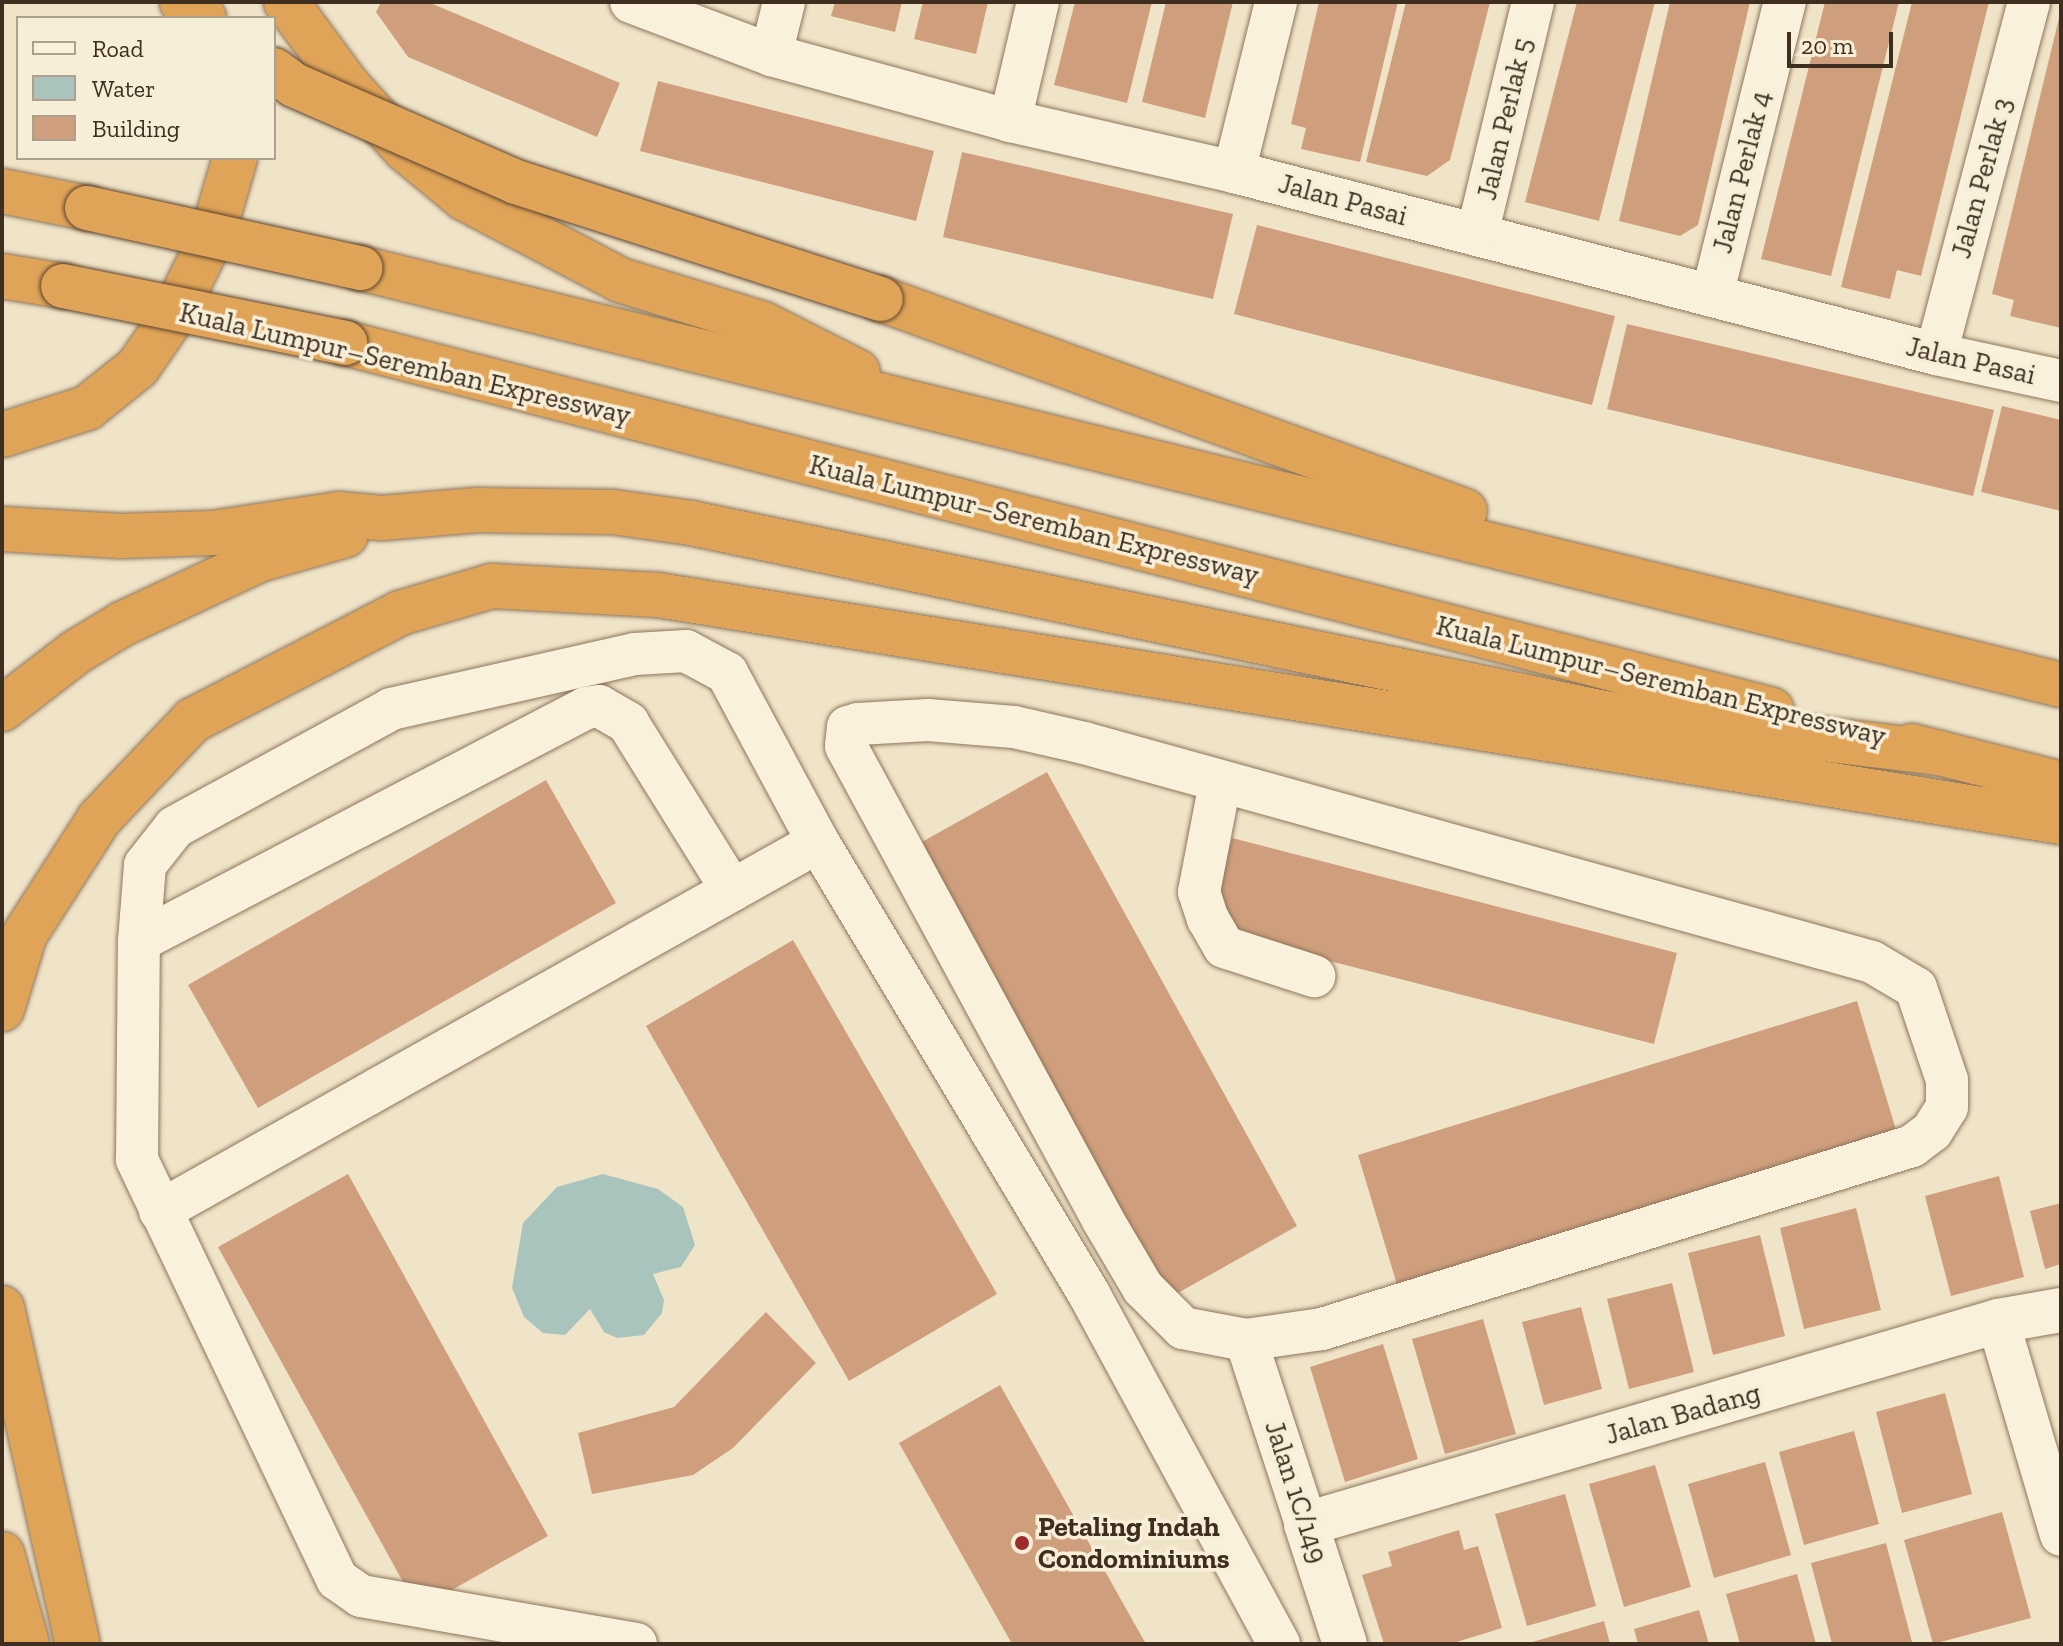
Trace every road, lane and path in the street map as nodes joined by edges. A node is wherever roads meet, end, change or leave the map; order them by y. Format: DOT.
graph roads {
  1 [pos="182,2"];
  2 [pos="286,2"];
  3 [pos="631,2"];
  4 [pos="784,2"];
  5 [pos="1038,2"];
  6 [pos="1276,2"];
  7 [pos="1533,2"];
  8 [pos="1785,2"];
  9 [pos="2029,2"];
  10 [pos="201,16"];
  11 [pos="771,55"];
  12 [pos="276,72"];
  13 [pos="1010,121"];
  14 [pos="234,160"];
  15 [pos="1234,172"];
  16 [pos="2,191"];
  17 [pos="1477,235"];
  18 [pos="2,276"];
  19 [pos="1712,296"];
  20 [pos="1936,354"];
  21 [pos="2061,381"];
  22 [pos="897,396"];
  23 [pos="2,435"];
  24 [pos="382,518"];
  25 [pos="2,529"];
  26 [pos="1695,595"];
  27 [pos="2061,685"];
  28 [pos="6,709"];
  29 [pos="1939,753"];
  30 [pos="1220,783"];
  31 [pos="2061,784"];
  32 [pos="2061,822"];
  33 [pos="818,842"];
  34 [pos="732,890"];
  35 [pos="139,941"];
  36 [pos="1314,976"];
  37 [pos="2,1009"];
  38 [pos="160,1211"];
  39 [pos="2,1308"];
  40 [pos="2061,1310"];
  41 [pos="1998,1321"];
  42 [pos="1246,1340"];
  43 [pos="1306,1524"];
  44 [pos="2061,1535"];
  45 [pos="2,1554"];
  46 [pos="27,1644"];
  47 [pos="78,1644"];
  48 [pos="636,1644"];
  49 [pos="1279,1644"];
  50 [pos="1345,1644"];
  1 -- 10 [label="highway"];
  2 -- 22 [label="highway"];
  3 -- 11 [label="street, Jalan Pasai"];
  4 -- 11 [label="street"];
  5 -- 13 [label="street"];
  6 -- 15 [label="street"];
  7 -- 17 [label="street, Jalan Perlak 5"];
  8 -- 19 [label="street, Jalan Perlak 4"];
  9 -- 20 [label="street, Jalan Perlak 3"];
  11 -- 13 [label="street, Jalan Pasai"];
  12 -- 26 [label="highway, bridge"];
  13 -- 15 [label="street, Jalan Pasai"];
  14 -- 23 [label="highway"];
  15 -- 17 [label="street, Jalan Pasai"];
  16 -- 22 [label="highway, bridge"];
  17 -- 19 [label="street, Jalan Pasai"];
  18 -- 29 [label="highway, Kuala Lumpur–Seremban Expressway, bridge"];
  19 -- 20 [label="street, Jalan Pasai"];
  20 -- 21 [label="street, Jalan Pasai"];
  22 -- 26 [label="highway"];
  24 -- 25 [label="highway"];
  24 -- 28 [label="highway"];
  24 -- 29 [label="highway"];
  26 -- 27 [label="highway"];
  29 -- 31 [label="highway, Kuala Lumpur–Seremban Expressway"];
  30 -- 36 [label="street"];
  30 -- 42 [label="street"];
  30 -- 42 [label="street"];
  32 -- 37 [label="highway"];
  33 -- 34 [label="street"];
  33 -- 35 [label="street"];
  33 -- 49 [label="street"];
  34 -- 35 [label="street"];
  34 -- 38 [label="street"];
  35 -- 38 [label="street"];
  38 -- 48 [label="street"];
  39 -- 47 [label="highway"];
  40 -- 41 [label="street, Jalan Badang"];
  41 -- 43 [label="street, Jalan Badang"];
  41 -- 44 [label="street"];
  42 -- 43 [label="street, Jalan 1C/149"];
  43 -- 50 [label="street, Jalan 1C/149"];
  45 -- 46 [label="highway"];
}
